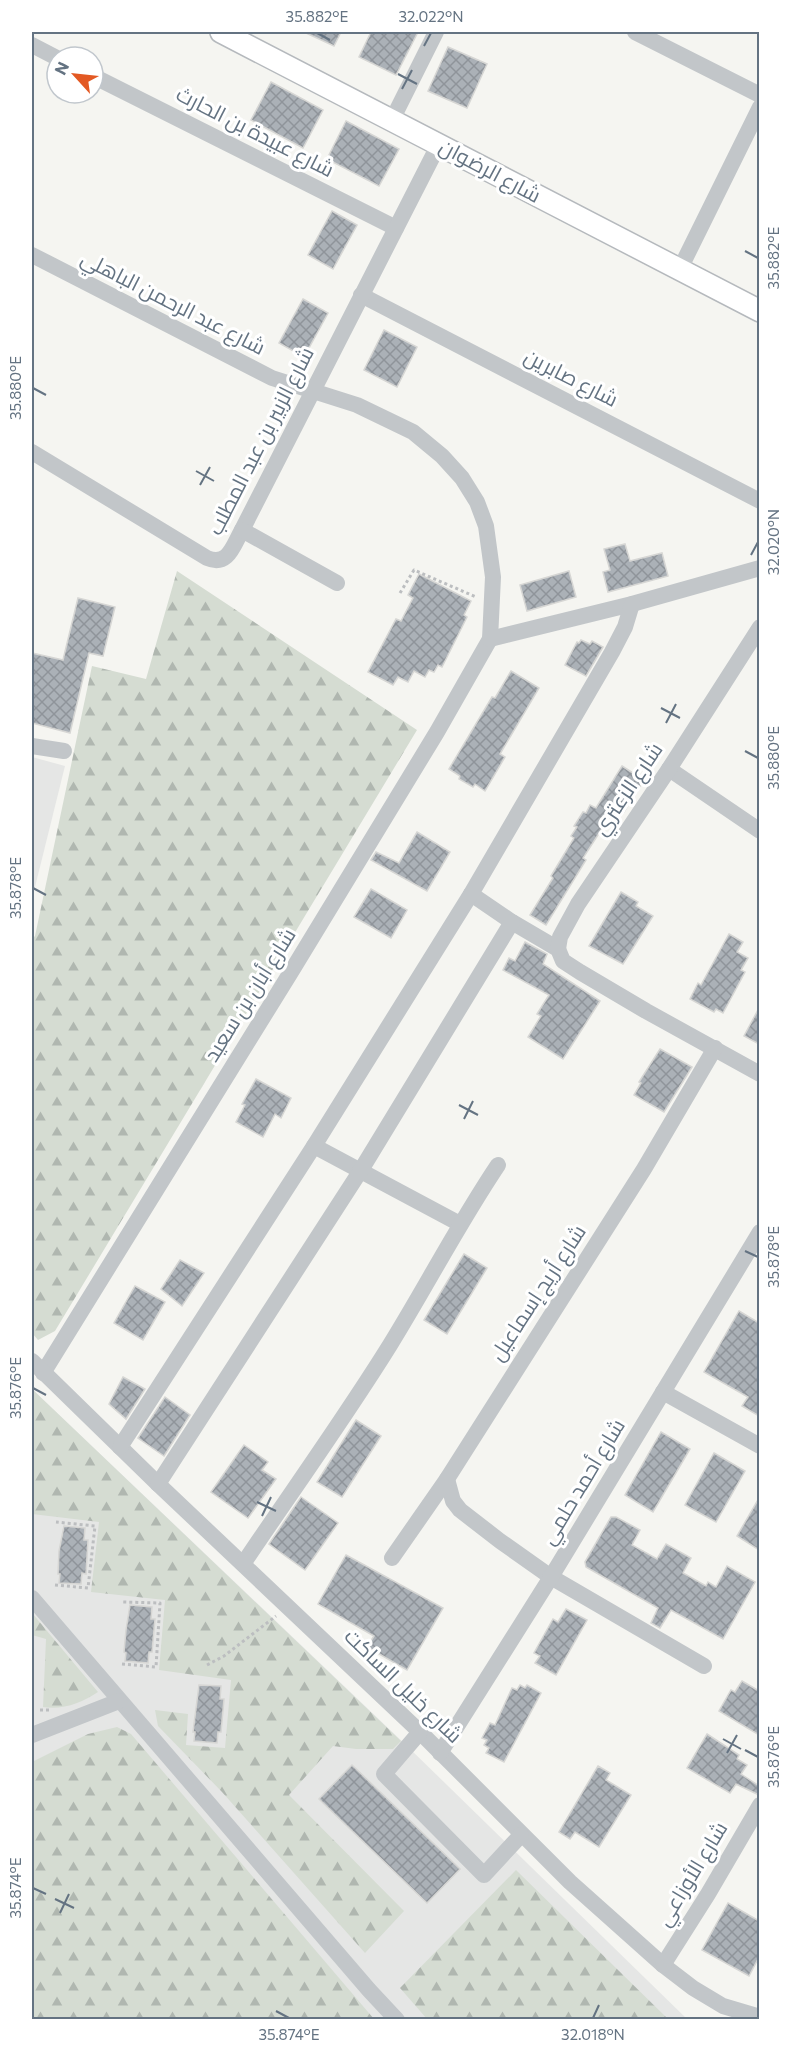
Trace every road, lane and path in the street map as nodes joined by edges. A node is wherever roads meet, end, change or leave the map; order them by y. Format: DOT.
graph roads {
  1 [pos="221,32"];
  2 [pos="436,32"];
  3 [pos="635,32"];
  4 [pos="105,82"];
  5 [pos="759,94"];
  6 [pos="759,106"];
  7 [pos="392,120"];
  8 [pos="439,144"];
  9 [pos="396,228"];
  10 [pos="32,255"];
  11 [pos="680,271"];
  12 [pos="361,295"];
  13 [pos="759,311"];
  14 [pos="313,390"];
  15 [pos="32,452"];
  16 [pos="759,501"];
  17 [pos="242,530"];
  18 [pos="759,568"];
  19 [pos="338,583"];
  20 [pos="400,593"];
  21 [pos="492,603"];
  22 [pos="632,604"];
  23 [pos="759,627"];
  24 [pos="490,639"];
  25 [pos="32,746"];
  26 [pos="64,751"];
  27 [pos="669,769"];
  28 [pos="759,831"];
  29 [pos="471,894"];
  30 [pos="512,922"];
  31 [pos="558,949"];
  32 [pos="715,1048"];
  33 [pos="759,1074"];
  34 [pos="314,1146"];
  35 [pos="498,1165"];
  36 [pos="361,1170"];
  37 [pos="460,1224"];
  38 [pos="759,1232"];
  39 [pos="37,1367"];
  40 [pos="663,1392"];
  41 [pos="759,1446"];
  42 [pos="120,1447"];
  43 [pos="447,1479"];
  44 [pos="158,1485"];
  45 [pos="56,1522"];
  46 [pos="392,1558"];
  47 [pos="243,1564"];
  48 [pos="551,1577"];
  49 [pos="55,1585"];
  50 [pos="32,1598"];
  51 [pos="123,1602"];
  52 [pos="288,1606"];
  53 [pos="122,1664"];
  54 [pos="207,1665"];
  55 [pos="704,1666"];
  56 [pos="119,1701"];
  57 [pos="61,1709"];
  58 [pos="40,1710"];
  59 [pos="420,1732"];
  60 [pos="32,1735"];
  61 [pos="440,1753"];
  62 [pos="759,1805"];
  63 [pos="521,1834"];
  64 [pos="663,1965"];
  65 [pos="759,2018"];
  66 [pos="397,2019"];
  1 -- 7 [label="main road, شارع الرضوان"];
  2 -- 7 [label="street"];
  3 -- 5 [label="street"];
  4 -- 9 [label="street, شارع عبيدة بن الحارث"];
  6 -- 11 [label="street"];
  7 -- 8 [label="main road, شارع الرضوان"];
  8 -- 9 [label="street, شارع الزبير بن عبد المطلب"];
  8 -- 11 [label="main road, شارع الرضوان"];
  9 -- 12 [label="street, شارع الزبير بن عبد المطلب"];
  10 -- 14 [label="street, شارع عبد الرحمن الباهلي"];
  11 -- 13 [label="main road, شارع الرضوان"];
  12 -- 14 [label="street, شارع الزبير بن عبد المطلب"];
  12 -- 16 [label="street, شارع صابرين"];
  14 -- 17 [label="street, شارع الزبير بن عبد المطلب"];
  14 -- 21 [label="street, شارع عبد الرحمن الباهلي"];
  15 -- 17 [label="street, شارع الزبير بن عبد المطلب"];
  17 -- 19 [label="street"];
  18 -- 22 [label="street"];
  20 -- 21 [label="path"];
  21 -- 24 [label="street, شارع عبد الرحمن الباهلي"];
  22 -- 24 [label="street"];
  22 -- 29 [label="street"];
  23 -- 27 [label="street, شارع الزعتري"];
  24 -- 39 [label="street, شارع أبان بن سعيد"];
  25 -- 26 [label="street"];
  27 -- 28 [label="street"];
  27 -- 31 [label="street, شارع الزعتري"];
  29 -- 30 [label="street"];
  29 -- 34 [label="street"];
  30 -- 31 [label="street"];
  30 -- 36 [label="street"];
  31 -- 32 [label="street"];
  32 -- 33 [label="street"];
  32 -- 43 [label="street, شارع أريج إسماعيل"];
  34 -- 36 [label="street"];
  34 -- 42 [label="street"];
  35 -- 37 [label="street"];
  36 -- 37 [label="street"];
  36 -- 44 [label="street"];
  37 -- 47 [label="street"];
  38 -- 40 [label="street, شارع أحمد حلمي"];
  39 -- 42 [label="street, شارع خليل الساكت"];
  40 -- 41 [label="street"];
  40 -- 48 [label="street, شارع أحمد حلمي"];
  42 -- 44 [label="street, شارع خليل الساكت"];
  43 -- 46 [label="street, شارع أريج إسماعيل"];
  43 -- 48 [label="street"];
  44 -- 47 [label="street, شارع خليل الساكت"];
  45 -- 49 [label="path"];
  47 -- 52 [label="street, شارع خليل الساكت"];
  48 -- 55 [label="street"];
  48 -- 61 [label="street, شارع أحمد حلمي"];
  50 -- 56 [label="street"];
  51 -- 53 [label="path"];
  52 -- 54 [label="path"];
  52 -- 59 [label="street, شارع خليل الساكت"];
  56 -- 60 [label="street"];
  56 -- 66 [label="street"];
  57 -- 58 [label="path"];
  59 -- 61 [label="street, شارع خليل الساكت"];
  59 -- 63 [label="street"];
  61 -- 63 [label="street, شارع خليل الساكت"];
  62 -- 64 [label="street, شارع الأوزاعي"];
  63 -- 64 [label="street, شارع خليل الساكت"];
  64 -- 65 [label="street, شارع خليل الساكت"];
}
